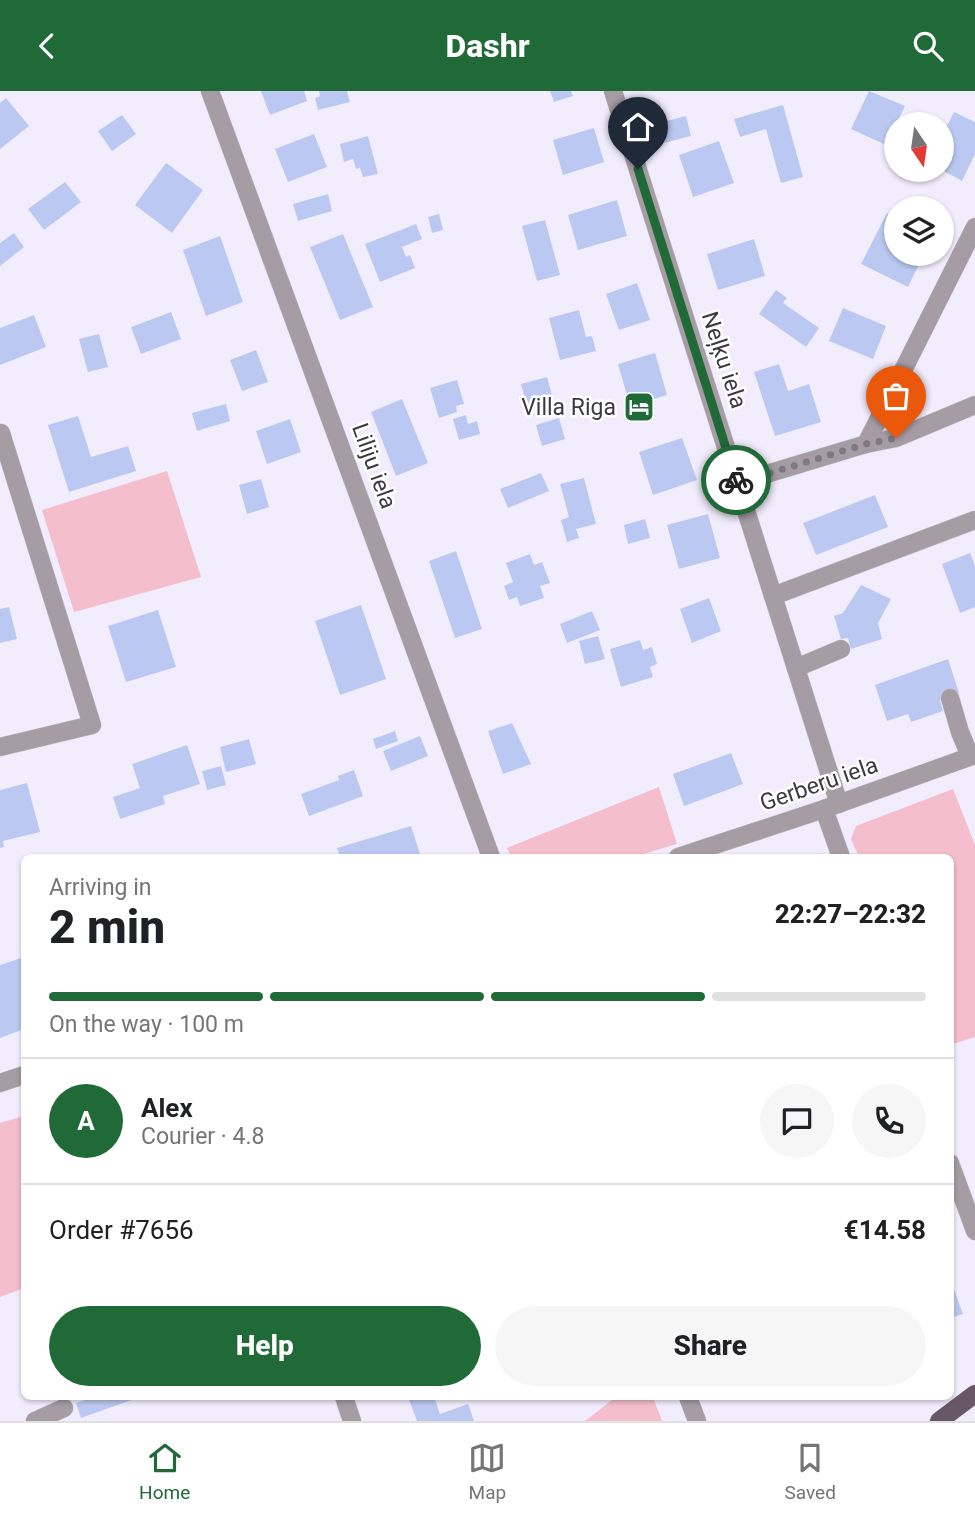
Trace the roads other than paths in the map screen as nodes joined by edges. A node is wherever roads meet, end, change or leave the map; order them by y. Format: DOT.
graph roads {
  1 [pos="210,91"];
  2 [pos="613,91"];
  3 [pos="975,227"];
  4 [pos="975,405"];
  5 [pos="1,433"];
  6 [pos="866,444"];
  7 [pos="737,483"];
  8 [pos="975,520"];
  9 [pos="773,596"];
  10 [pos="841,649"];
  11 [pos="796,668"];
  12 [pos="950,698"];
  13 [pos="0,747"];
  14 [pos="973,756"];
  15 [pos="831,806"];
  16 [pos="490,854"];
  17 [pos="687,854"];
  18 [pos="840,854"];
  19 [pos="21,1076"];
  20 [pos="0,1083"];
  21 [pos="954,1174"];
  22 [pos="975,1231"];
  23 [pos="975,1394"];
  24 [pos="345,1400"];
  25 [pos="689,1400"];
  26 [pos="64,1408"];
  27 [pos="35,1421"];
  28 [pos="352,1421"];
  29 [pos="697,1421"];
  30 [pos="939,1421"];
  1 -- 16 [label="street, Liliju iela"];
  2 -- 7 [label="street, Neļķu iela"];
  3 -- 6 [label="street"];
  4 -- 6 [label="street"];
  5 -- 13 [label="street"];
  6 -- 7 [label="street"];
  7 -- 9 [label="street, Neļķu iela"];
  8 -- 9 [label="street"];
  9 -- 11 [label="street, Neļķu iela"];
  10 -- 11 [label="street"];
  11 -- 15 [label="street, Neļķu iela"];
  12 -- 14 [label="street"];
  14 -- 15 [label="street, Gerberu iela"];
  15 -- 17 [label="street, Gerberu iela"];
  15 -- 18 [label="street, Neļķu iela"];
  19 -- 20 [label="street"];
  21 -- 22 [label="street"];
  23 -- 30 [label="main road"];
  24 -- 28 [label="street"];
  25 -- 29 [label="street"];
  26 -- 27 [label="street"];
}
